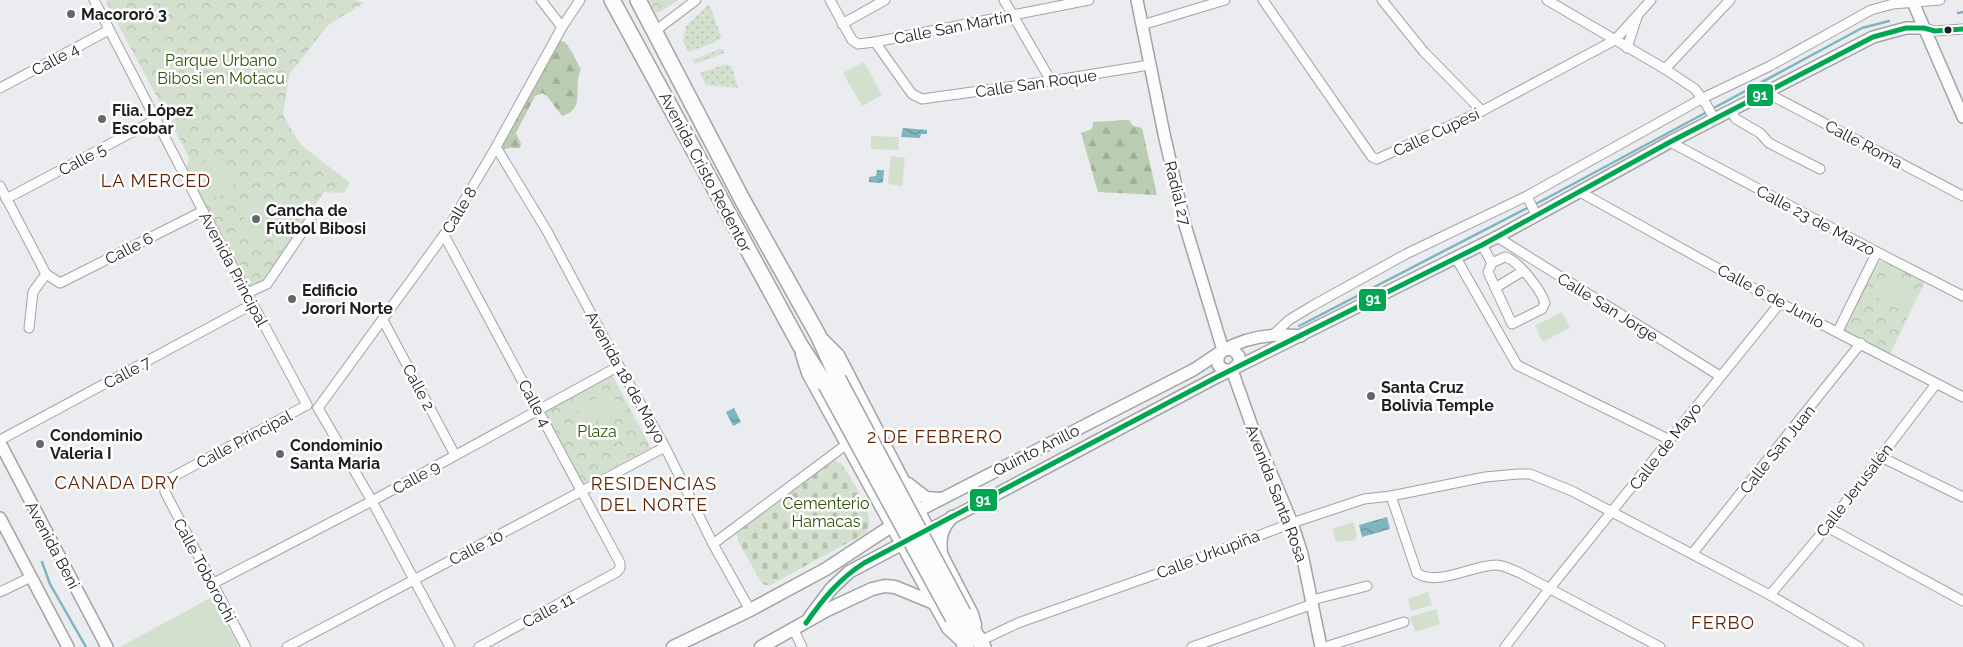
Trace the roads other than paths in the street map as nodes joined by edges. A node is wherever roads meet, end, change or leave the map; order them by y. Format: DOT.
graph roads {
  1 [pos="94,0"];
  2 [pos="541,0"];
  3 [pos="580,0"];
  4 [pos="612,0"];
  5 [pos="638,0"];
  6 [pos="696,0"];
  7 [pos="830,0"];
  8 [pos="885,0"];
  9 [pos="1004,0"];
  10 [pos="1089,0"];
  11 [pos="1137,0"];
  12 [pos="1225,0"];
  13 [pos="1263,0"];
  14 [pos="1382,0"];
  15 [pos="1547,0"];
  16 [pos="1651,0"];
  17 [pos="1730,0"];
  18 [pos="1940,0"];
  19 [pos="1069,2"];
  20 [pos="1913,2"];
  21 [pos="1638,14"];
  22 [pos="1013,15"];
  23 [pos="842,24"];
  24 [pos="1142,24"];
  25 [pos="562,27"];
  26 [pos="1924,28"];
  27 [pos="1963,29"];
  28 [pos="110,30"];
  29 [pos="655,31"];
  30 [pos="1615,40"];
  31 [pos="875,42"];
  32 [pos="1628,48"];
  33 [pos="1149,65"];
  34 [pos="1665,68"];
  35 [pos="1051,81"];
  36 [pos="0,88"];
  37 [pos="1765,92"];
  38 [pos="1704,101"];
  39 [pos="1730,110"];
  40 [pos="1482,111"];
  41 [pos="1714,117"];
  42 [pos="1963,117"];
  43 [pos="157,119"];
  44 [pos="1670,142"];
  45 [pos="496,147"];
  46 [pos="1820,169"];
  47 [pos="0,186"];
  48 [pos="1580,192"];
  49 [pos="1963,196"];
  50 [pos="1527,198"];
  51 [pos="6,199"];
  52 [pos="203,210"];
  53 [pos="1535,213"];
  54 [pos="311,219"];
  55 [pos="444,235"];
  56 [pos="1497,237"];
  57 [pos="1482,245"];
  58 [pos="1877,252"];
  59 [pos="1456,258"];
  60 [pos="1492,263"];
  61 [pos="1523,272"];
  62 [pos="46,274"];
  63 [pos="1495,288"];
  64 [pos="247,293"];
  65 [pos="1963,296"];
  66 [pos="1780,303"];
  67 [pos="253,304"];
  68 [pos="383,320"];
  69 [pos="29,328"];
  70 [pos="1838,331"];
  71 [pos="1274,334"];
  72 [pos="818,335"];
  73 [pos="1301,336"];
  74 [pos="1861,343"];
  75 [pos="800,345"];
  76 [pos="1223,350"];
  77 [pos="619,366"];
  78 [pos="1232,370"];
  79 [pos="1720,376"];
  80 [pos="832,382"];
  81 [pos="1936,384"];
  82 [pos="1963,397"];
  83 [pos="307,405"];
  84 [pos="318,408"];
  85 [pos="539,410"];
  86 [pos="1670,440"];
  87 [pos="0,441"];
  88 [pos="847,444"];
  89 [pos="665,447"];
  90 [pos="454,455"];
  91 [pos="1881,457"];
  92 [pos="899,473"];
  93 [pos="872,489"];
  94 [pos="165,492"];
  95 [pos="582,492"];
  96 [pos="1391,496"];
  97 [pos="1963,497"];
  98 [pos="940,499"];
  99 [pos="372,501"];
  100 [pos="918,510"];
  101 [pos="1612,512"];
  102 [pos="952,517"];
  103 [pos="0,518"];
  104 [pos="1292,523"];
  105 [pos="892,525"];
  106 [pos="1827,527"];
  107 [pos="929,530"];
  108 [pos="873,539"];
  109 [pos="713,544"];
  110 [pos="901,544"];
  111 [pos="941,554"];
  112 [pos="1692,554"];
  113 [pos="915,569"];
  114 [pos="617,572"];
  115 [pos="31,577"];
  116 [pos="414,580"];
  117 [pos="212,584"];
  118 [pos="1366,586"];
  119 [pos="1550,588"];
  120 [pos="0,592"];
  121 [pos="1770,595"];
  122 [pos="1963,601"];
  123 [pos="1313,602"];
  124 [pos="934,603"];
  125 [pos="750,610"];
  126 [pos="1404,622"];
  127 [pos="806,623"];
  128 [pos="794,630"];
  129 [pos="974,642"];
  130 [pos="68,647"];
  131 [pos="107,647"];
  132 [pos="246,647"];
  133 [pos="287,647"];
  134 [pos="450,647"];
  135 [pos="479,647"];
  136 [pos="673,647"];
  137 [pos="760,647"];
  138 [pos="802,647"];
  139 [pos="1192,647"];
  140 [pos="1321,647"];
  141 [pos="1325,647"];
  142 [pos="1505,647"];
  143 [pos="1660,647"];
  144 [pos="1859,647"];
  1 -- 28 [label="street, Avenida Principal"];
  2 -- 25 [label="street"];
  3 -- 25 [label="street, Calle 8"];
  4 -- 75 [label="highway, Avenida Cristo Redentor"];
  5 -- 29 [label="highway, Avenida Cristo Redentor"];
  6 -- 29 [label="street"];
  7 -- 23 [label="street"];
  8 -- 23 [label="street"];
  9 -- 22 [label="street"];
  10 -- 19 [label="street, Calle San Martín"];
  11 -- 24 [label="street, Radial 27"];
  12 -- 24 [label="street"];
  13 -- 40 [label="street, Calle Cupesí"];
  14 -- 40 [label="street"];
  15 -- 30 [label="street"];
  16 -- 21 [label="street"];
  17 -- 34 [label="street"];
  18 -- 20 [label="street"];
  19 -- 22 [label="street, Calle San Martín"];
  20 -- 26 [label="street"];
  20 -- 38 [label="street"];
  21 -- 30 [label="street"];
  21 -- 32 [label="street"];
  22 -- 31 [label="street, Calle San Martín"];
  22 -- 35 [label="street"];
  23 -- 31 [label="street, Calle San Martín"];
  24 -- 33 [label="street, Radial 27"];
  25 -- 45 [label="street, Calle 8"];
  26 -- 27 [label="street, Quinto Anillo"];
  26 -- 37 [label="street, Quinto Anillo"];
  26 -- 42 [label="street"];
  28 -- 36 [label="street, Calle 4"];
  28 -- 43 [label="street, Avenida Principal"];
  29 -- 72 [label="highway, Avenida Cristo Redentor"];
  30 -- 32 [label="street"];
  30 -- 40 [label="street, Calle Cupesí"];
  31 -- 35 [label="street, Calle San Roque"];
  32 -- 34 [label="street"];
  33 -- 35 [label="street, Calle San Roque"];
  33 -- 76 [label="street, Radial 27"];
  34 -- 38 [label="street"];
  37 -- 39 [label="street, Quinto Anillo"];
  37 -- 49 [label="street, Calle Roma"];
  38 -- 41 [label="street"];
  38 -- 50 [label="street"];
  39 -- 41 [label="street, Quinto Anillo"];
  39 -- 46 [label="street"];
  41 -- 44 [label="street, Quinto Anillo"];
  43 -- 51 [label="street, Calle 5"];
  43 -- 52 [label="street, Avenida Principal"];
  44 -- 48 [label="street, Quinto Anillo"];
  44 -- 58 [label="street, Calle 23 de Marzo"];
  45 -- 55 [label="street, Calle 8"];
  45 -- 77 [label="street, Avenida 18 de Mayo"];
  47 -- 51 [label="street"];
  48 -- 53 [label="street, Quinto Anillo"];
  48 -- 66 [label="street, Calle 6 de Junio"];
  50 -- 53 [label="street"];
  50 -- 71 [label="street"];
  51 -- 62 [label="street"];
  52 -- 62 [label="street, Calle 6"];
  52 -- 64 [label="street, Avenida Principal"];
  53 -- 56 [label="street, Quinto Anillo"];
  54 -- 64 [label="street"];
  55 -- 68 [label="street, Calle 8"];
  55 -- 85 [label="street, Calle 4"];
  56 -- 57 [label="street, Quinto Anillo"];
  56 -- 79 [label="street, Calle San Jorge"];
  57 -- 59 [label="street, Quinto Anillo"];
  57 -- 60 [label="street"];
  58 -- 65 [label="street, Calle 23 de Marzo"];
  58 -- 70 [label="street"];
  59 -- 73 [label="street, Quinto Anillo"];
  59 -- 86 [label="street"];
  60 -- 61 [label="street"];
  60 -- 63 [label="street"];
  61 -- 63 [label="street"];
  61 -- 63 [label="street"];
  62 -- 69 [label="street"];
  64 -- 67 [label="street, Avenida Principal"];
  66 -- 70 [label="street, Calle 6 de Junio"];
  66 -- 79 [label="street, Calle de Mayo"];
  67 -- 83 [label="street, Avenida Principal"];
  67 -- 87 [label="street, Calle 7"];
  68 -- 84 [label="street, Calle 8"];
  68 -- 90 [label="street, Calle 2"];
  70 -- 74 [label="street, Calle 6 de Junio"];
  71 -- 73 [label="street, Quinto Anillo"];
  71 -- 76 [label="street, Quinto Anillo"];
  72 -- 80 [label="highway, Avenida Cristo Redentor"];
  72 -- 92 [label="main road, Avenida Cristo Redentor"];
  73 -- 78 [label="street, Quinto Anillo"];
  74 -- 81 [label="street, Calle 6 de Junio"];
  74 -- 112 [label="street, Calle San Juan"];
  75 -- 80 [label="highway, Avenida Cristo Redentor"];
  75 -- 88 [label="main road, Avenida Cristo Redentor"];
  76 -- 78 [label="street, Radial 27"];
  76 -- 98 [label="street, Quinto Anillo"];
  77 -- 85 [label="street, Calle 9"];
  77 -- 89 [label="street, Avenida 18 de Mayo"];
  78 -- 102 [label="street, Quinto Anillo"];
  78 -- 104 [label="street, Avenida Santa Rosa"];
  79 -- 86 [label="street, Calle de Mayo"];
  80 -- 129 [label="highway, Avenida Cristo Redentor, bridge"];
  81 -- 82 [label="street, Calle 6 de Junio"];
  81 -- 91 [label="street, Calle Jerusalén"];
  83 -- 84 [label="street"];
  83 -- 94 [label="street, Calle Principal"];
  84 -- 99 [label="street"];
  85 -- 90 [label="street, Calle 9"];
  85 -- 95 [label="street, Calle 4"];
  86 -- 101 [label="street, Calle de Mayo"];
  87 -- 131 [label="street, Avenida Beni"];
  88 -- 93 [label="main road, Avenida Cristo Redentor"];
  88 -- 109 [label="street"];
  89 -- 95 [label="street, Calle 10"];
  89 -- 109 [label="street, Avenida 18 de Mayo"];
  90 -- 99 [label="street, Calle 9"];
  91 -- 97 [label="street"];
  91 -- 106 [label="street, Calle Jerusalén"];
  92 -- 93 [label="main road"];
  92 -- 98 [label="main road"];
  92 -- 100 [label="main road, Avenida Cristo Redentor"];
  93 -- 105 [label="main road, Avenida Cristo Redentor"];
  93 -- 108 [label="main road"];
  94 -- 117 [label="street, Calle Toborochi"];
  95 -- 114 [label="street, Calle 4"];
  95 -- 116 [label="street, Calle 10"];
  96 -- 101 [label="street, Calle Urkupiña"];
  96 -- 104 [label="street, Calle Urkupiña"];
  96 -- 119 [label="street"];
  98 -- 100 [label="street, Quinto Anillo"];
  99 -- 116 [label="street"];
  99 -- 117 [label="street, Calle 9"];
  100 -- 105 [label="main road, Quinto Anillo"];
  100 -- 107 [label="main road, Avenida Cristo Redentor"];
  101 -- 112 [label="street, Calle Urkupiña"];
  101 -- 119 [label="street, Calle de Mayo"];
  102 -- 107 [label="street, Quinto Anillo"];
  102 -- 111 [label="main road"];
  103 -- 115 [label="street"];
  104 -- 123 [label="street, Avenida Santa Rosa"];
  104 -- 129 [label="street, Calle Urkupiña"];
  105 -- 108 [label="main road, Quinto Anillo"];
  105 -- 110 [label="main road, Avenida Cristo Redentor"];
  106 -- 121 [label="street, Calle Jerusalén"];
  106 -- 122 [label="street"];
  107 -- 110 [label="main road, Quinto Anillo"];
  107 -- 111 [label="main road, Avenida Cristo Redentor"];
  108 -- 125 [label="main road, Quinto Anillo"];
  109 -- 125 [label="street, Avenida 18 de Mayo"];
  110 -- 113 [label="main road, Avenida Cristo Redentor"];
  110 -- 127 [label="main road, Quinto Anillo"];
  111 -- 113 [label="main road"];
  111 -- 129 [label="main road, Avenida Cristo Redentor"];
  112 -- 121 [label="street, Calle Urkupiña"];
  113 -- 124 [label="main road, Avenida Cristo Redentor"];
  114 -- 135 [label="street, Calle 11"];
  115 -- 120 [label="street"];
  115 -- 130 [label="street"];
  116 -- 133 [label="street, Calle 10"];
  116 -- 134 [label="street"];
  117 -- 132 [label="street, Calle Toborochi"];
  118 -- 123 [label="street"];
  119 -- 142 [label="street, Calle de Mayo"];
  119 -- 143 [label="street"];
  121 -- 144 [label="street, Calle Urkupiña"];
  123 -- 139 [label="street"];
  123 -- 140 [label="street, Avenida Santa Rosa"];
  124 -- 127 [label="main road"];
  124 -- 129 [label="main road, Avenida Cristo Redentor"];
  125 -- 136 [label="main road, Quinto Anillo"];
  126 -- 141 [label="street"];
  127 -- 128 [label="main road, Quinto Anillo"];
  128 -- 137 [label="main road, Quinto Anillo"];
  128 -- 138 [label="street"];
}
